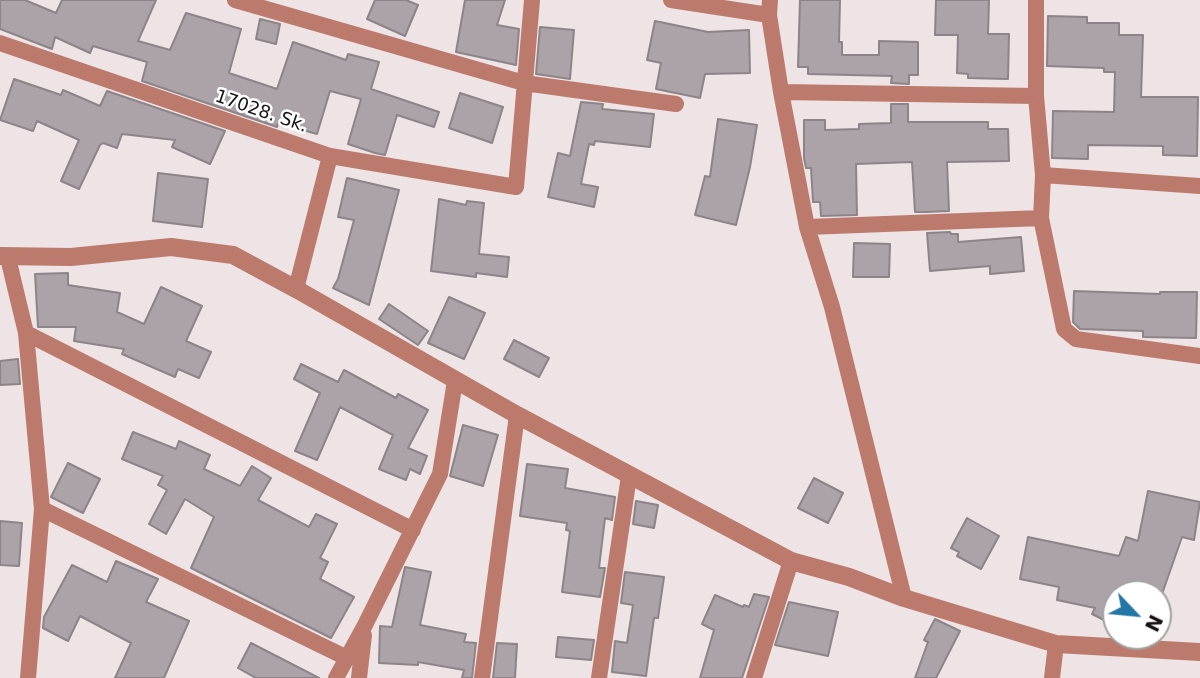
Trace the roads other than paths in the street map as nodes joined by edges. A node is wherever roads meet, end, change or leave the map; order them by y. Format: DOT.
graph roads {
  1 [pos="235,0"];
  2 [pos="532,0"];
  3 [pos="671,0"];
  4 [pos="1036,0"];
  5 [pos="271,6"];
  6 [pos="769,8"];
  7 [pos="0,43"];
  8 [pos="524,83"];
  9 [pos="781,92"];
  10 [pos="1036,96"];
  11 [pos="676,103"];
  12 [pos="330,156"];
  13 [pos="1043,175"];
  14 [pos="1200,186"];
  15 [pos="1041,218"];
  16 [pos="807,227"];
  17 [pos="4,257"];
  18 [pos="296,289"];
  19 [pos="26,333"];
  20 [pos="1200,356"];
  21 [pos="455,381"];
  22 [pos="517,415"];
  23 [pos="629,476"];
  24 [pos="42,509"];
  25 [pos="413,530"];
  26 [pos="791,561"];
  27 [pos="904,598"];
  28 [pos="365,625"];
  29 [pos="1056,644"];
  30 [pos="1200,652"];
  31 [pos="347,658"];
  32 [pos="30,677"];
  33 [pos="336,678"];
  34 [pos="359,678"];
  35 [pos="482,678"];
  36 [pos="599,678"];
  37 [pos="754,678"];
  38 [pos="1052,678"];
  1 -- 5 [label="street"];
  2 -- 8 [label="street"];
  3 -- 6 [label="street"];
  4 -- 10 [label="street"];
  5 -- 8 [label="street"];
  6 -- 9 [label="street"];
  7 -- 12 [label="street, 17028. Sk."];
  8 -- 11 [label="street"];
  8 -- 12 [label="street, 17028. Sk."];
  9 -- 10 [label="street"];
  9 -- 16 [label="street"];
  10 -- 13 [label="street"];
  12 -- 18 [label="street"];
  13 -- 14 [label="street"];
  13 -- 15 [label="street"];
  15 -- 16 [label="street"];
  15 -- 20 [label="street"];
  16 -- 27 [label="street"];
  17 -- 18 [label="street"];
  17 -- 19 [label="street"];
  18 -- 21 [label="street"];
  19 -- 24 [label="street"];
  19 -- 25 [label="street"];
  21 -- 22 [label="street"];
  21 -- 25 [label="street"];
  22 -- 23 [label="street"];
  22 -- 35 [label="street"];
  23 -- 26 [label="street"];
  23 -- 36 [label="street"];
  24 -- 31 [label="street"];
  24 -- 32 [label="street"];
  25 -- 28 [label="street"];
  26 -- 27 [label="street"];
  26 -- 37 [label="street"];
  27 -- 29 [label="street"];
  28 -- 31 [label="street"];
  28 -- 34 [label="street"];
  29 -- 30 [label="street"];
  29 -- 38 [label="street"];
  31 -- 33 [label="street"];
}
